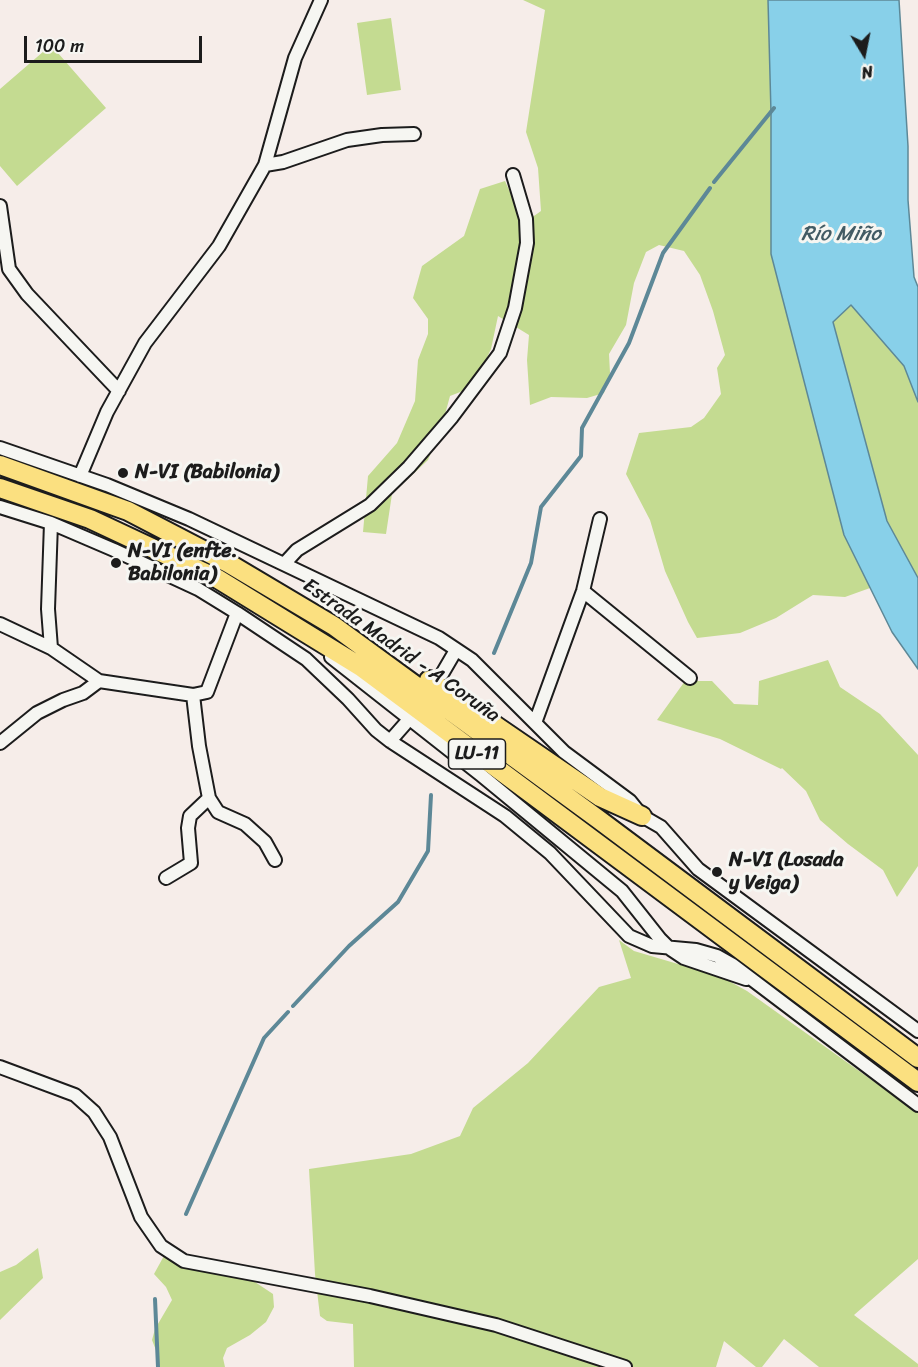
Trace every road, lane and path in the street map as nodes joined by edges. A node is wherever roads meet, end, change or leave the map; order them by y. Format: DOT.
graph roads {
  1 [pos="321,0"];
  2 [pos="414,134"];
  3 [pos="265,165"];
  4 [pos="513,176"];
  5 [pos="0,206"];
  6 [pos="119,391"];
  7 [pos="0,448"];
  8 [pos="0,465"];
  9 [pos="80,476"];
  10 [pos="0,488"];
  11 [pos="0,507"];
  12 [pos="600,519"];
  13 [pos="51,523"];
  14 [pos="157,526"];
  15 [pos="285,563"];
  16 [pos="583,591"];
  17 [pos="261,605"];
  18 [pos="237,613"];
  19 [pos="0,624"];
  20 [pos="51,648"];
  21 [pos="456,650"];
  22 [pos="442,674"];
  23 [pos="690,678"];
  24 [pos="99,681"];
  25 [pos="193,695"];
  26 [pos="535,723"];
  27 [pos="405,724"];
  28 [pos="390,741"];
  29 [pos="0,743"];
  30 [pos="209,798"];
  31 [pos="219,812"];
  32 [pos="190,816"];
  33 [pos="642,816"];
  34 [pos="275,860"];
  35 [pos="166,878"];
  36 [pos="669,948"];
  37 [pos="918,1031"];
  38 [pos="918,1058"];
  39 [pos="0,1067"];
  40 [pos="918,1082"];
  41 [pos="918,1105"];
  42 [pos="625,1367"];
  1 -- 3 [label="street"];
  2 -- 3 [label="street"];
  3 -- 6 [label="street"];
  4 -- 15 [label="street"];
  5 -- 6 [label="street"];
  6 -- 9 [label="street"];
  7 -- 9 [label="street"];
  8 -- 14 [label="highway, Estrada Madrid - A Coruña / LU-11"];
  9 -- 15 [label="street"];
  10 -- 17 [label="highway, Estrada Madrid - A Coruña / LU-11"];
  11 -- 13 [label="street"];
  12 -- 16 [label="street"];
  13 -- 18 [label="street"];
  13 -- 20 [label="street"];
  14 -- 33 [label="highway"];
  14 -- 38 [label="highway, Estrada Madrid - A Coruña / LU-11"];
  15 -- 21 [label="street"];
  16 -- 23 [label="street"];
  16 -- 26 [label="street"];
  17 -- 36 [label="street"];
  17 -- 40 [label="highway, Estrada Madrid - A Coruña / LU-11"];
  18 -- 25 [label="street"];
  18 -- 28 [label="street"];
  19 -- 20 [label="street"];
  20 -- 24 [label="street"];
  21 -- 22 [label="street"];
  21 -- 26 [label="street"];
  24 -- 25 [label="street"];
  24 -- 29 [label="street"];
  25 -- 30 [label="street"];
  26 -- 33 [label="street"];
  27 -- 28 [label="street"];
  28 -- 36 [label="street"];
  30 -- 31 [label="street"];
  30 -- 32 [label="street"];
  31 -- 32 [label="street"];
  31 -- 34 [label="street"];
  32 -- 35 [label="street"];
  33 -- 37 [label="street"];
  36 -- 41 [label="street"];
  39 -- 42 [label="street"];
}
